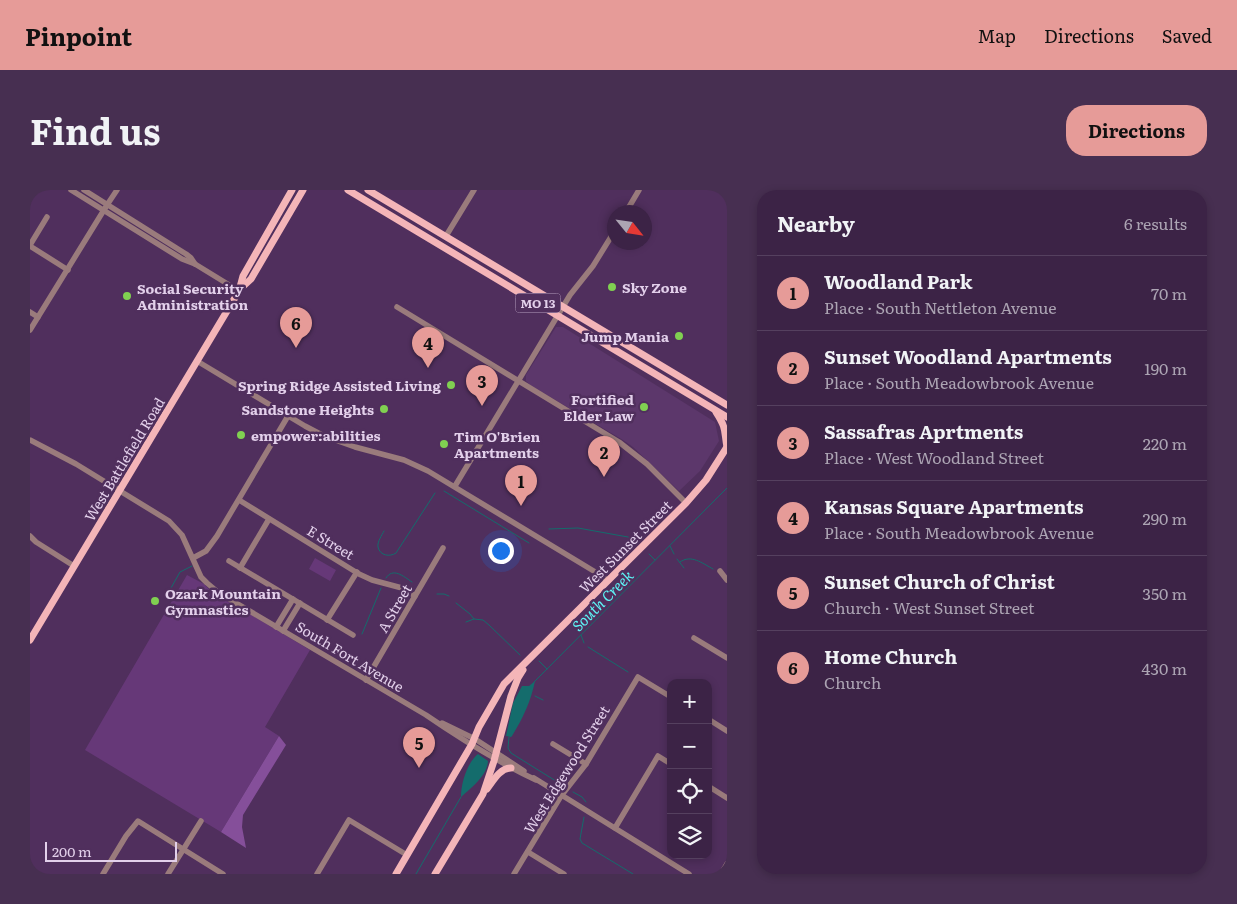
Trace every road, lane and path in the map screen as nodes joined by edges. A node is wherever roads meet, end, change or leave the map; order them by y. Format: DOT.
graph roads {
  1 [pos="71,190"];
  2 [pos="84,190"];
  3 [pos="117,190"];
  4 [pos="292,190"];
  5 [pos="303,190"];
  6 [pos="308,190"];
  7 [pos="348,190"];
  8 [pos="368,190"];
  9 [pos="376,190"];
  10 [pos="474,190"];
  11 [pos="639,190"];
  12 [pos="630,205"];
  13 [pos="396,207"];
  14 [pos="105,208"];
  15 [pos="288,216"];
  16 [pos="47,217"];
  17 [pos="446,236"];
  18 [pos="607,244"];
  19 [pos="30,246"];
  20 [pos="68,270"];
  21 [pos="239,290"];
  22 [pos="563,306"];
  23 [pos="397,307"];
  24 [pos="30,312"];
  25 [pos="558,315"];
  26 [pos="38,317"];
  27 [pos="30,330"];
  28 [pos="197,361"];
  29 [pos="518,381"];
  30 [pos="727,405"];
  31 [pos="714,409"];
  32 [pos="288,416"];
  33 [pos="727,417"];
  34 [pos="30,440"];
  35 [pos="727,447"];
  36 [pos="455,486"];
  37 [pos="119,490"];
  38 [pos="239,500"];
  39 [pos="686,502"];
  40 [pos="269,518"];
  41 [pos="30,536"];
  42 [pos="443,548"];
  43 [pos="193,558"];
  44 [pos="229,562"];
  45 [pos="74,566"];
  46 [pos="240,568"];
  47 [pos="720,571"];
  48 [pos="356,572"];
  49 [pos="727,580"];
  50 [pos="608,581"];
  51 [pos="415,596"];
  52 [pos="293,599"];
  53 [pos="300,603"];
  54 [pos="328,620"];
  55 [pos="276,627"];
  56 [pos="283,631"];
  57 [pos="353,635"];
  58 [pos="31,637"];
  59 [pos="694,638"];
  60 [pos="532,657"];
  61 [pos="727,658"];
  62 [pos="366,680"];
  63 [pos="667,695"];
  64 [pos="712,721"];
  65 [pos="727,730"];
  66 [pos="474,742"];
  67 [pos="553,744"];
  68 [pos="495,755"];
  69 [pos="667,762"];
  70 [pos="586,764"];
  71 [pos="511,768"];
  72 [pos="536,780"];
  73 [pos="712,789"];
  74 [pos="483,794"];
  75 [pos="561,796"];
  76 [pos="727,798"];
  77 [pos="201,821"];
  78 [pos="615,828"];
  79 [pos="184,849"];
  80 [pos="528,852"];
  81 [pos="407,855"];
  82 [pos="727,864"];
  83 [pos="103,874"];
  84 [pos="168,874"];
  85 [pos="223,874"];
  86 [pos="317,874"];
  87 [pos="396,874"];
  88 [pos="435,874"];
  89 [pos="514,874"];
  90 [pos="564,874"];
  91 [pos="690,874"];
  92 [pos="721,874"];
  1 -- 14 [label="street"];
  2 -- 14 [label="street"];
  3 -- 14 [label="street"];
  4 -- 21 [label="main road, West Battlefield Road"];
  5 -- 15 [label="main road, West Battlefield Road"];
  6 -- 15 [label="main road"];
  7 -- 25 [label="main road, MO 13"];
  8 -- 13 [label="main road, MO 13"];
  9 -- 13 [label="main road"];
  10 -- 17 [label="street"];
  11 -- 12 [label="street"];
  13 -- 17 [label="main road, MO 13"];
  14 -- 20 [label="street"];
  14 -- 21 [label="street"];
  15 -- 21 [label="main road, West Battlefield Road"];
  16 -- 19 [label="street"];
  17 -- 22 [label="main road, MO 13"];
  18 -- 22 [label="street"];
  19 -- 20 [label="street"];
  20 -- 26 [label="street"];
  21 -- 28 [label="main road, West Battlefield Road"];
  22 -- 25 [label="street"];
  22 -- 30 [label="main road, MO 13"];
  23 -- 29 [label="street"];
  24 -- 26 [label="street"];
  25 -- 29 [label="street"];
  25 -- 31 [label="main road, MO 13"];
  26 -- 27 [label="street"];
  28 -- 32 [label="street"];
  28 -- 37 [label="main road, West Battlefield Road"];
  29 -- 36 [label="street"];
  29 -- 39 [label="street"];
  31 -- 33 [label="main road, MO 13"];
  31 -- 35 [label="main road"];
  32 -- 36 [label="street"];
  32 -- 38 [label="street"];
  34 -- 37 [label="street, South Fort Avenue"];
  35 -- 39 [label="main road, West Sunset Street"];
  36 -- 50 [label="street"];
  37 -- 43 [label="street, South Fort Avenue"];
  37 -- 45 [label="main road, West Battlefield Road"];
  38 -- 40 [label="street, E Street"];
  38 -- 43 [label="street"];
  39 -- 50 [label="main road, West Sunset Street"];
  40 -- 46 [label="street"];
  40 -- 48 [label="street, E Street"];
  41 -- 45 [label="street"];
  42 -- 51 [label="street, A Street"];
  43 -- 55 [label="street, South Fort Avenue"];
  44 -- 46 [label="street"];
  45 -- 58 [label="main road, West Battlefield Road"];
  46 -- 52 [label="street"];
  47 -- 49 [label="street"];
  48 -- 51 [label="street, E Street"];
  48 -- 54 [label="street"];
  50 -- 60 [label="main road, West Sunset Street"];
  51 -- 62 [label="street, A Street"];
  52 -- 53 [label="street"];
  52 -- 55 [label="street"];
  53 -- 54 [label="street"];
  53 -- 56 [label="street"];
  54 -- 57 [label="street"];
  55 -- 56 [label="street, South Fort Avenue"];
  56 -- 62 [label="street, South Fort Avenue"];
  59 -- 61 [label="street"];
  60 -- 66 [label="main road, West Sunset Street"];
  60 -- 68 [label="main road, West Sunset Street"];
  62 -- 66 [label="street, South Fort Avenue"];
  63 -- 70 [label="street, West Edgewood Street"];
  64 -- 65 [label="street"];
  66 -- 68 [label="street, South Fort Avenue"];
  66 -- 81 [label="main road, West Sunset Street"];
  67 -- 70 [label="street"];
  68 -- 71 [label="street, South Fort Avenue"];
  68 -- 72 [label="street, South Fort Avenue"];
  68 -- 74 [label="main road, West Sunset Street"];
  69 -- 78 [label="street"];
  70 -- 75 [label="street, West Edgewood Street"];
  71 -- 72 [label="street, South Fort Avenue"];
  71 -- 74 [label="main road"];
  72 -- 75 [label="street, South Fort Avenue"];
  73 -- 76 [label="street"];
  74 -- 88 [label="main road, West Sunset Street"];
  75 -- 78 [label="street, South Fort Avenue"];
  75 -- 80 [label="street, West Edgewood Street"];
  77 -- 79 [label="street"];
  78 -- 91 [label="street, South Fort Avenue"];
  79 -- 83 [label="street"];
  79 -- 84 [label="street"];
  79 -- 85 [label="street"];
  80 -- 89 [label="street, West Edgewood Street"];
  80 -- 90 [label="street"];
  81 -- 86 [label="street"];
  81 -- 87 [label="main road, West Sunset Street"];
  82 -- 92 [label="street"];
}
